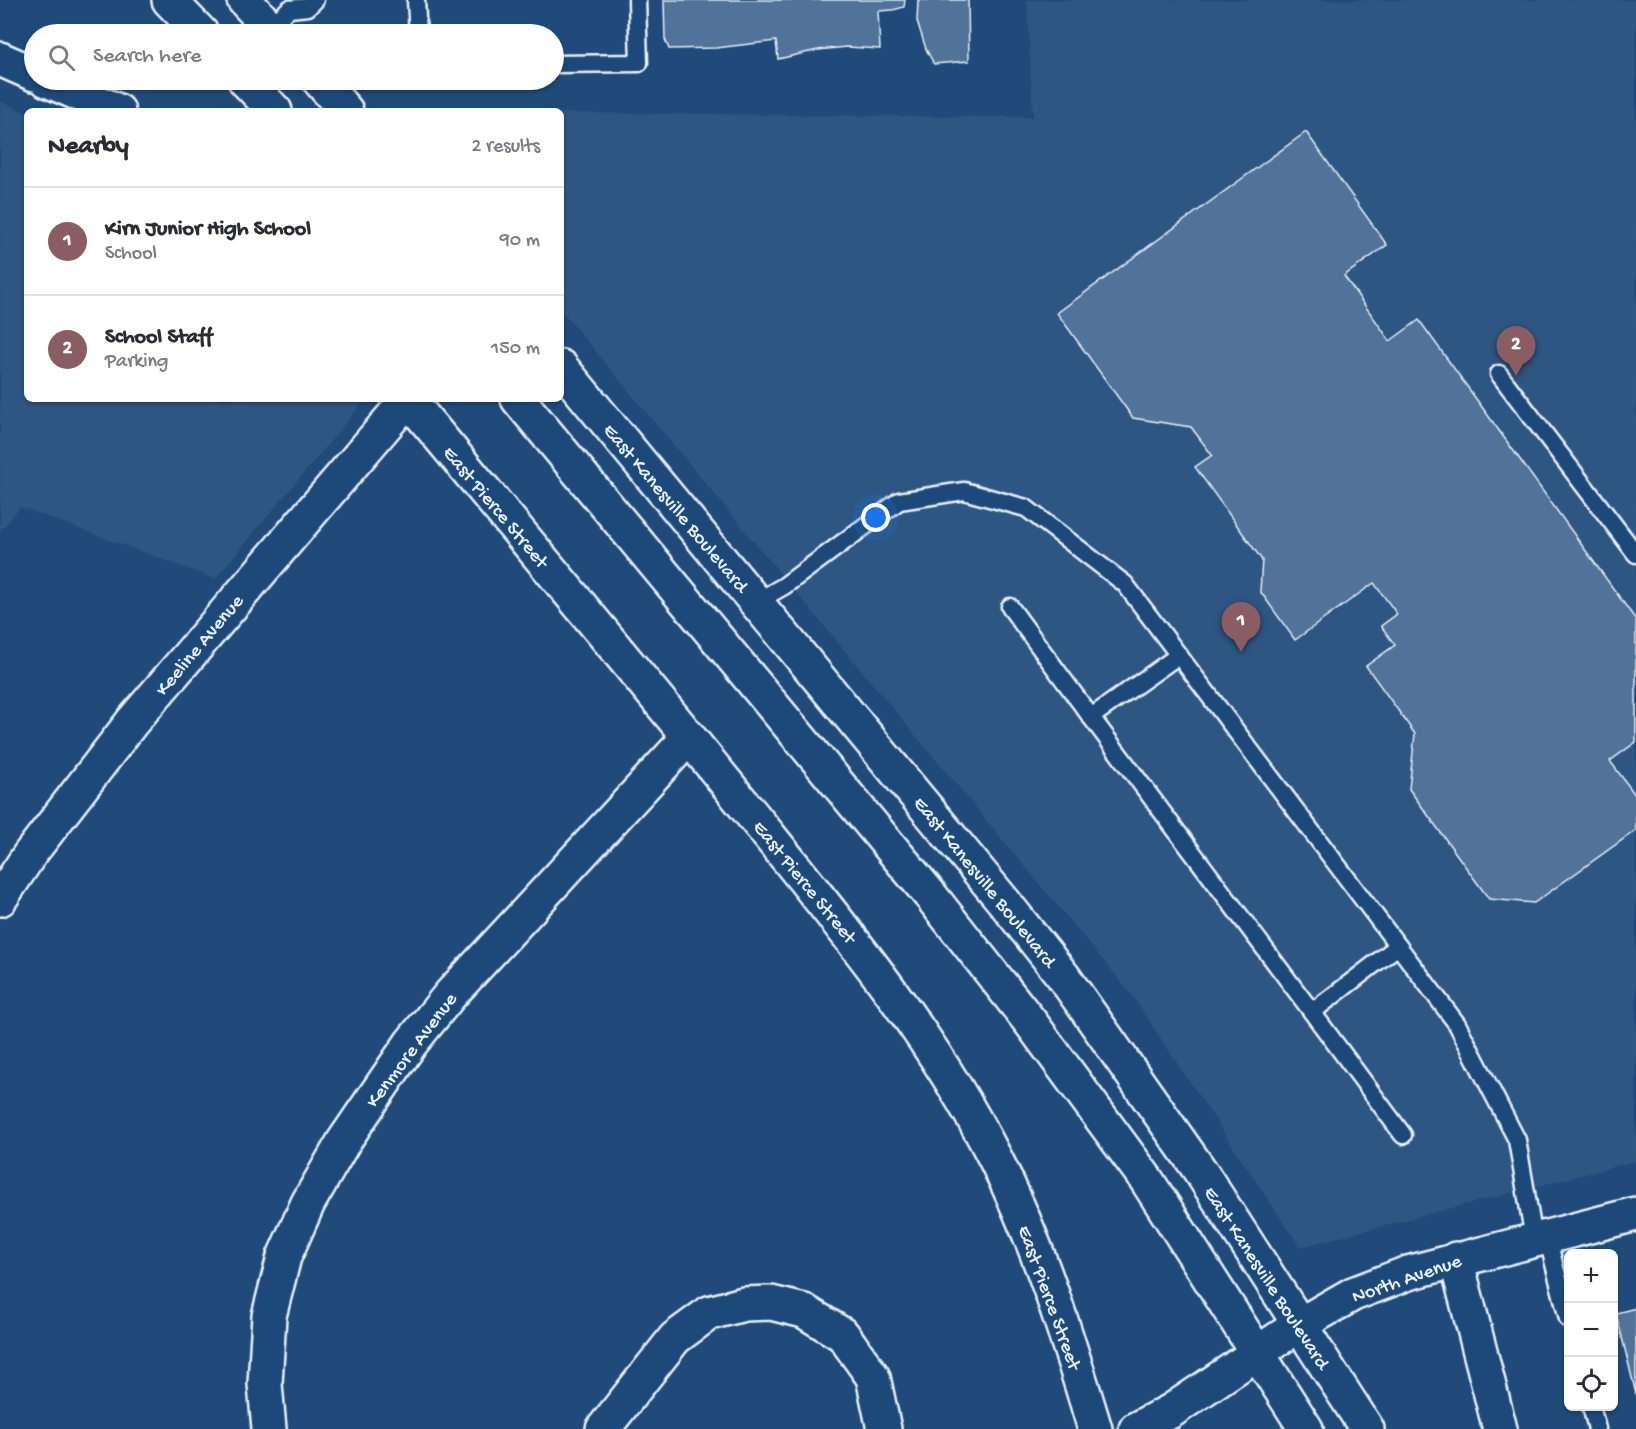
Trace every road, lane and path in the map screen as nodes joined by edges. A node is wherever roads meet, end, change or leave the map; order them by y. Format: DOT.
graph roads {
  1 [pos="169,0"];
  2 [pos="244,0"];
  3 [pos="315,0"];
  4 [pos="416,0"];
  5 [pos="637,0"];
  6 [pos="281,18"];
  7 [pos="192,24"];
  8 [pos="417,24"];
  9 [pos="0,59"];
  10 [pos="564,64"];
  11 [pos="24,70"];
  12 [pos="70,90"];
  13 [pos="255,90"];
  14 [pos="328,90"];
  15 [pos="111,108"];
  16 [pos="272,108"];
  17 [pos="343,108"];
  18 [pos="564,371"];
  19 [pos="1499,374"];
  20 [pos="405,402"];
  21 [pos="410,402"];
  22 [pos="520,402"];
  23 [pos="1636,554"];
  24 [pos="756,602"];
  25 [pos="1010,607"];
  26 [pos="1179,655"];
  27 [pos="1091,717"];
  28 [pos="688,737"];
  29 [pos="0,899"];
  30 [pos="1398,946"];
  31 [pos="1312,1012"];
  32 [pos="1403,1136"];
  33 [pos="1636,1214"];
  34 [pos="1541,1238"];
  35 [pos="1456,1259"];
  36 [pos="1564,1305"];
  37 [pos="1299,1325"];
  38 [pos="1257,1353"];
  39 [pos="1592,1411"];
  40 [pos="269,1429"];
  41 [pos="603,1429"];
  42 [pos="884,1429"];
  43 [pos="1095,1429"];
  44 [pos="1136,1429"];
  45 [pos="1306,1429"];
  46 [pos="1367,1429"];
  47 [pos="1500,1429"];
  48 [pos="1596,1429"];
  1 -- 7 [label="main road"];
  2 -- 6 [label="main road"];
  3 -- 6 [label="lane"];
  4 -- 8 [label="lane"];
  5 -- 10 [label="lane"];
  9 -- 11 [label="main road"];
  12 -- 15 [label="main road"];
  13 -- 16 [label="main road"];
  14 -- 17 [label="main road"];
  18 -- 24 [label="main road, East Kanesville Boulevard"];
  19 -- 23 [label="lane"];
  20 -- 29 [label="main road, Keeline Avenue"];
  21 -- 28 [label="main road, East Pierce Street"];
  22 -- 38 [label="main road"];
  24 -- 26 [label="lane"];
  24 -- 37 [label="main road, East Kanesville Boulevard"];
  25 -- 27 [label="lane"];
  26 -- 27 [label="lane"];
  26 -- 30 [label="lane"];
  27 -- 31 [label="lane"];
  28 -- 40 [label="main road, Kenmore Avenue"];
  28 -- 43 [label="main road, East Pierce Street"];
  30 -- 31 [label="lane"];
  30 -- 34 [label="lane"];
  31 -- 32 [label="lane"];
  33 -- 34 [label="main road, North Avenue"];
  34 -- 35 [label="main road, North Avenue"];
  34 -- 36 [label="lane"];
  35 -- 37 [label="main road, North Avenue"];
  35 -- 47 [label="main road"];
  37 -- 38 [label="main road, North Avenue"];
  37 -- 46 [label="main road, East Kanesville Boulevard"];
  38 -- 44 [label="main road, North Avenue"];
  38 -- 45 [label="main road"];
  39 -- 48 [label="lane"];
  41 -- 42 [label="main road"];
}
